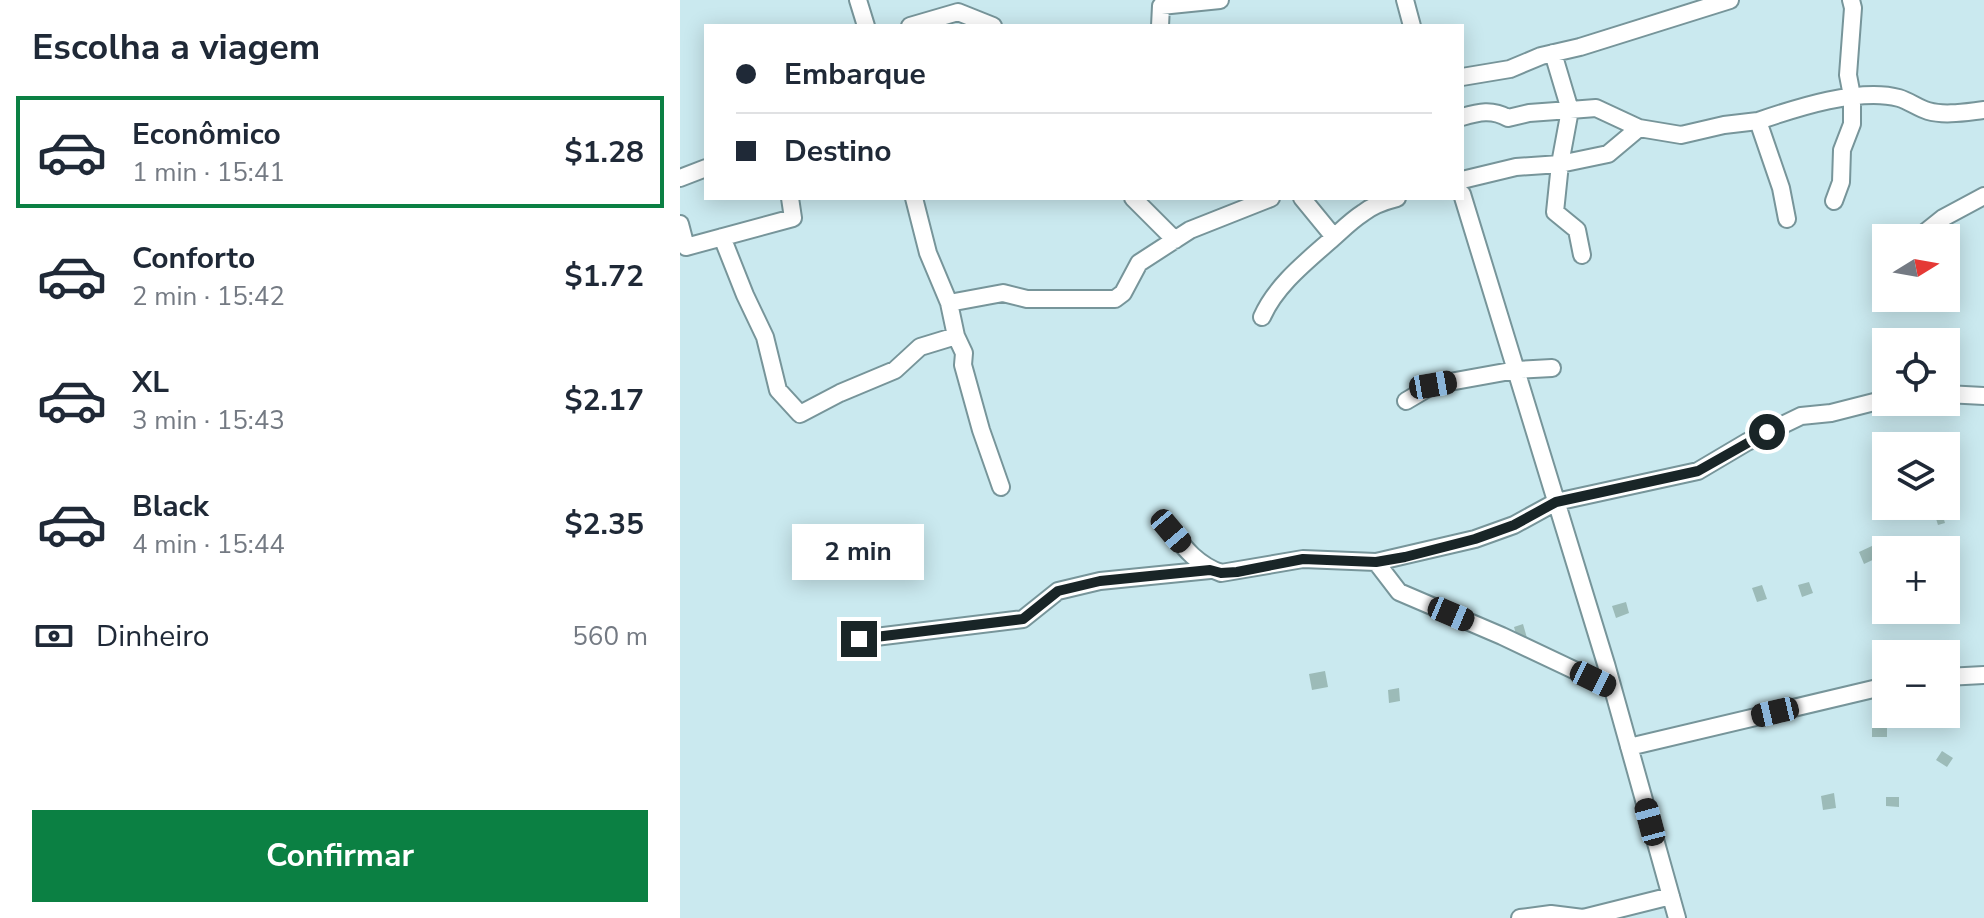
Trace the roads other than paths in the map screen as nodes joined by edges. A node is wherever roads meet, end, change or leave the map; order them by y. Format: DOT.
graph roads {
  1 [pos="858,0"];
  2 [pos="1220,0"];
  3 [pos="1405,0"];
  4 [pos="1730,0"];
  5 [pos="1851,0"];
  6 [pos="865,24"];
  7 [pos="917,24"];
  8 [pos="988,24"];
  9 [pos="1160,24"];
  10 [pos="1411,24"];
  11 [pos="1553,53"];
  12 [pos="1464,77"];
  13 [pos="1852,96"];
  14 [pos="1570,110"];
  15 [pos="1984,110"];
  16 [pos="1464,116"];
  17 [pos="1758,121"];
  18 [pos="1639,128"];
  19 [pos="1560,164"];
  20 [pos="704,169"];
  21 [pos="680,178"];
  22 [pos="1464,180"];
  23 [pos="1984,196"];
  24 [pos="790,200"];
  25 [pos="915,200"];
  26 [pos="1135,200"];
  27 [pos="1266,200"];
  28 [pos="1304,200"];
  29 [pos="1389,200"];
  30 [pos="1464,200"];
  31 [pos="1834,201"];
  32 [pos="1787,219"];
  33 [pos="680,224"];
  34 [pos="1936,224"];
  35 [pos="722,237"];
  36 [pos="1334,237"];
  37 [pos="1175,240"];
  38 [pos="1582,255"];
  39 [pos="949,303"];
  40 [pos="1262,317"];
  41 [pos="956,336"];
  42 [pos="1552,368"];
  43 [pos="1516,370"];
  44 [pos="1960,395"];
  45 [pos="1984,396"];
  46 [pos="1406,401"];
  47 [pos="1872,403"];
  48 [pos="1001,487"];
  49 [pos="1556,502"];
  50 [pos="1171,531"];
  51 [pos="1376,562"];
  52 [pos="1210,570"];
  53 [pos="859,639"];
  54 [pos="1984,675"];
  55 [pos="1960,676"];
  56 [pos="1612,688"];
  57 [pos="1872,689"];
  58 [pos="1629,747"];
  59 [pos="1671,896"];
  60 [pos="1520,918"];
  61 [pos="1677,918"];
  1 -- 6 [label="street"];
  2 -- 9 [label="street"];
  3 -- 10 [label="street"];
  4 -- 11 [label="street"];
  5 -- 13 [label="street"];
  7 -- 8 [label="street"];
  11 -- 12 [label="street"];
  11 -- 14 [label="street"];
  13 -- 15 [label="street"];
  13 -- 17 [label="street"];
  13 -- 31 [label="street"];
  14 -- 16 [label="street"];
  14 -- 18 [label="street"];
  14 -- 19 [label="street"];
  17 -- 18 [label="street"];
  17 -- 32 [label="street"];
  18 -- 19 [label="street"];
  19 -- 22 [label="street"];
  19 -- 38 [label="street"];
  20 -- 21 [label="street"];
  23 -- 34 [label="street"];
  24 -- 35 [label="street"];
  25 -- 39 [label="street"];
  26 -- 37 [label="street"];
  27 -- 37 [label="street"];
  28 -- 36 [label="street"];
  29 -- 36 [label="street"];
  30 -- 43 [label="street"];
  33 -- 35 [label="street"];
  35 -- 41 [label="street"];
  36 -- 40 [label="street"];
  37 -- 39 [label="street"];
  39 -- 41 [label="street"];
  41 -- 48 [label="street"];
  42 -- 43 [label="street"];
  43 -- 46 [label="street"];
  43 -- 49 [label="street"];
  44 -- 45 [label="street"];
  47 -- 49 [label="street"];
  49 -- 51 [label="street"];
  49 -- 56 [label="street"];
  50 -- 52 [label="street"];
  51 -- 52 [label="street"];
  51 -- 56 [label="street"];
  52 -- 53 [label="street"];
  54 -- 55 [label="street"];
  56 -- 58 [label="street"];
  57 -- 58 [label="street"];
  58 -- 59 [label="street"];
  59 -- 60 [label="street"];
  59 -- 61 [label="street"];
}
